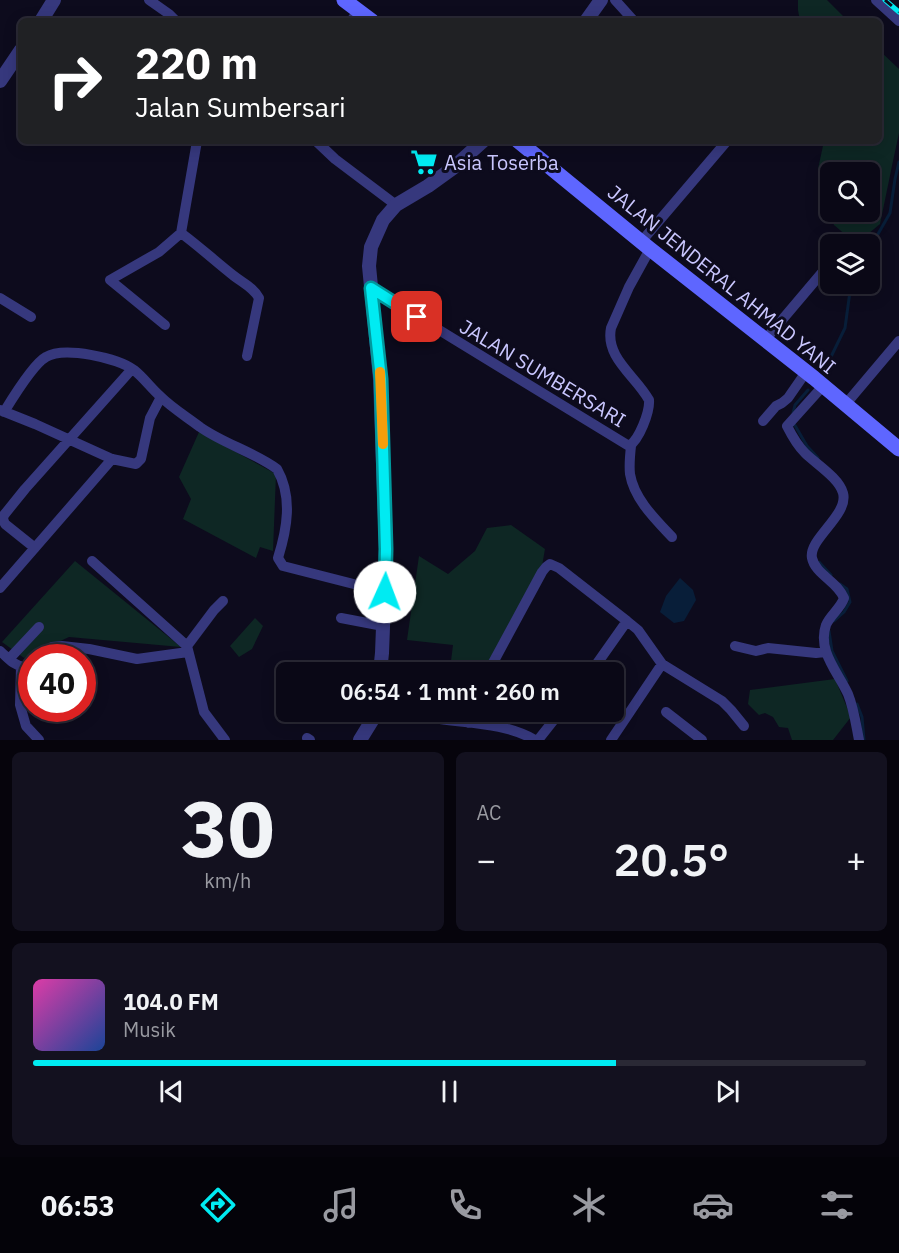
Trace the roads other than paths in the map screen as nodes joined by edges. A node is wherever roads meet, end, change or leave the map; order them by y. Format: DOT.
graph roads {
  1 [pos="54,0"];
  2 [pos="149,0"];
  3 [pos="344,0"];
  4 [pos="601,0"];
  5 [pos="615,0"];
  6 [pos="876,0"];
  7 [pos="355,16"];
  8 [pos="45,18"];
  9 [pos="173,18"];
  10 [pos="588,18"];
  11 [pos="631,18"];
  12 [pos="899,21"];
  13 [pos="18,54"];
  14 [pos="0,81"];
  15 [pos="196,144"];
  16 [pos="319,144"];
  17 [pos="480,144"];
  18 [pos="522,144"];
  19 [pos="725,144"];
  20 [pos="396,205"];
  21 [pos="181,233"];
  22 [pos="645,246"];
  23 [pos="820,275"];
  24 [pos="371,288"];
  25 [pos="0,298"];
  26 [pos="31,316"];
  27 [pos="165,325"];
  28 [pos="765,340"];
  29 [pos="899,342"];
  30 [pos="247,356"];
  31 [pos="132,369"];
  32 [pos="806,372"];
  33 [pos="822,385"];
  34 [pos="161,397"];
  35 [pos="845,405"];
  36 [pos="2,411"];
  37 [pos="763,421"];
  38 [pos="69,441"];
  39 [pos="631,446"];
  40 [pos="899,449"];
  41 [pos="112,459"];
  42 [pos="672,537"];
  43 [pos="35,548"];
  44 [pos="92,561"];
  45 [pos="0,588"];
  46 [pos="385,592"];
  47 [pos="223,601"];
  48 [pos="341,618"];
  49 [pos="627,621"];
  50 [pos="383,626"];
  51 [pos="39,627"];
  52 [pos="735,646"];
  53 [pos="187,649"];
  54 [pos="96,650"];
  55 [pos="0,651"];
  56 [pos="825,652"];
  57 [pos="9,659"];
  58 [pos="381,662"];
  59 [pos="493,662"];
  60 [pos="598,662"];
  61 [pos="18,664"];
  62 [pos="662,664"];
  63 [pos="666,712"];
  64 [pos="25,722"];
  65 [pos="370,722"];
  66 [pos="461,722"];
  67 [pos="552,722"];
  68 [pos="468,723"];
  69 [pos="744,726"];
  70 [pos="39,740"];
  71 [pos="225,740"];
  72 [pos="360,740"];
  73 [pos="537,740"];
  74 [pos="611,740"];
  75 [pos="702,740"];
  76 [pos="859,740"];
  1 -- 8 [label="street"];
  2 -- 9 [label="street"];
  3 -- 7 [label="main road"];
  4 -- 10 [label="street"];
  5 -- 11 [label="street"];
  6 -- 12 [label="street"];
  13 -- 14 [label="street"];
  15 -- 21 [label="street"];
  16 -- 20 [label="street"];
  17 -- 20 [label="street"];
  18 -- 22 [label="main road, JALAN JENDERAL AHMAD YANI"];
  19 -- 22 [label="street"];
  20 -- 24 [label="street"];
  21 -- 27 [label="street"];
  21 -- 30 [label="street"];
  22 -- 28 [label="main road, JALAN JENDERAL AHMAD YANI"];
  22 -- 39 [label="street, JALAN SUMBERSARI"];
  23 -- 28 [label="street"];
  24 -- 39 [label="street, JALAN SUMBERSARI"];
  24 -- 46 [label="street"];
  25 -- 26 [label="street"];
  28 -- 32 [label="main road, JALAN JENDERAL AHMAD YANI"];
  29 -- 35 [label="street"];
  31 -- 34 [label="street"];
  31 -- 36 [label="street"];
  31 -- 38 [label="street"];
  32 -- 33 [label="main road, JALAN JENDERAL AHMAD YANI"];
  32 -- 37 [label="street"];
  33 -- 35 [label="main road, JALAN JENDERAL AHMAD YANI"];
  33 -- 56 [label="street"];
  34 -- 41 [label="street"];
  34 -- 46 [label="street"];
  35 -- 40 [label="main road, JALAN JENDERAL AHMAD YANI"];
  36 -- 38 [label="street"];
  38 -- 41 [label="street"];
  38 -- 43 [label="street"];
  39 -- 42 [label="street"];
  41 -- 43 [label="street"];
  43 -- 45 [label="street"];
  44 -- 53 [label="street"];
  46 -- 50 [label="street"];
  47 -- 53 [label="street"];
  48 -- 50 [label="street"];
  49 -- 59 [label="street"];
  49 -- 60 [label="street"];
  49 -- 62 [label="street"];
  50 -- 58 [label="street"];
  51 -- 57 [label="street"];
  52 -- 56 [label="street"];
  53 -- 54 [label="street"];
  53 -- 71 [label="street"];
  55 -- 57 [label="street"];
  56 -- 76 [label="street"];
  57 -- 61 [label="street"];
  62 -- 69 [label="street"];
  62 -- 74 [label="street"];
  63 -- 75 [label="street"];
  64 -- 70 [label="street"];
  65 -- 72 [label="street"];
  66 -- 68 [label="street"];
  67 -- 73 [label="street"];
  68 -- 73 [label="street"];
}
